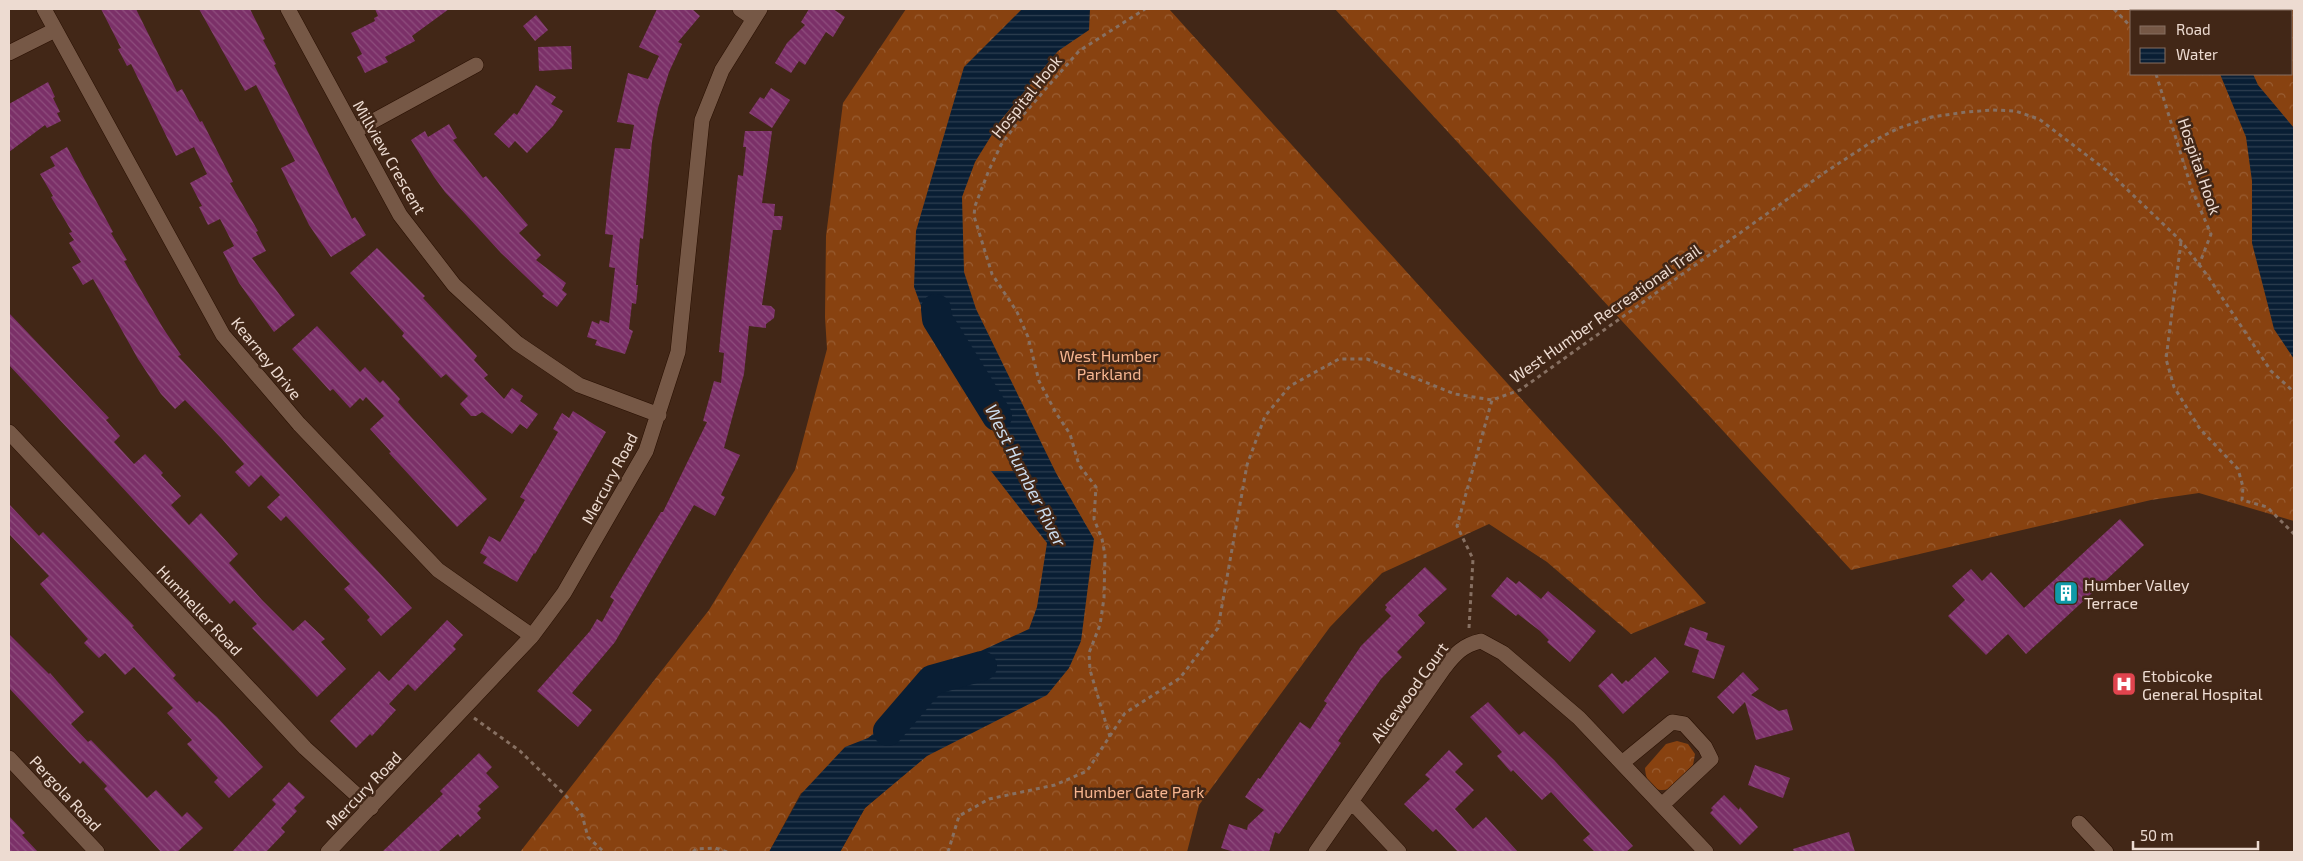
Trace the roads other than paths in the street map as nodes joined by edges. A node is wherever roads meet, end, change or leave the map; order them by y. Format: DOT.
graph roads {
  1 [pos="44,9"];
  2 [pos="288,9"];
  3 [pos="740,9"];
  4 [pos="756,14"];
  5 [pos="55,30"];
  6 [pos="9,53"];
  7 [pos="476,65"];
  8 [pos="355,132"];
  9 [pos="659,415"];
  10 [pos="9,432"];
  11 [pos="532,636"];
  12 [pos="9,758"];
  13 [pos="1622,763"];
  14 [pos="1352,802"];
  15 [pos="1662,805"];
  16 [pos="371,808"];
  17 [pos="2080,823"];
  18 [pos="98,852"];
  19 [pos="328,852"];
  20 [pos="1316,852"];
  21 [pos="1399,852"];
  22 [pos="1706,852"];
  23 [pos="2106,852"];
  1 -- 5 [label="street, Kearney Drive"];
  2 -- 8 [label="street, Millview Crescent"];
  3 -- 4 [label="street"];
  4 -- 9 [label="street, Mercury Road"];
  5 -- 6 [label="street"];
  5 -- 11 [label="street, Kearney Drive"];
  7 -- 8 [label="street"];
  8 -- 9 [label="street, Millview Crescent"];
  9 -- 11 [label="street, Mercury Road"];
  10 -- 16 [label="street, Humheller Road"];
  11 -- 16 [label="street, Mercury Road"];
  12 -- 18 [label="street, Pergola Road"];
  13 -- 14 [label="street, Alicewood Court"];
  13 -- 15 [label="street, Alicewood Court"];
  13 -- 15 [label="street"];
  14 -- 20 [label="street, Alicewood Court"];
  14 -- 21 [label="street"];
  15 -- 22 [label="street, Alicewood Court"];
  16 -- 19 [label="street, Mercury Road"];
  17 -- 23 [label="street"];
}
